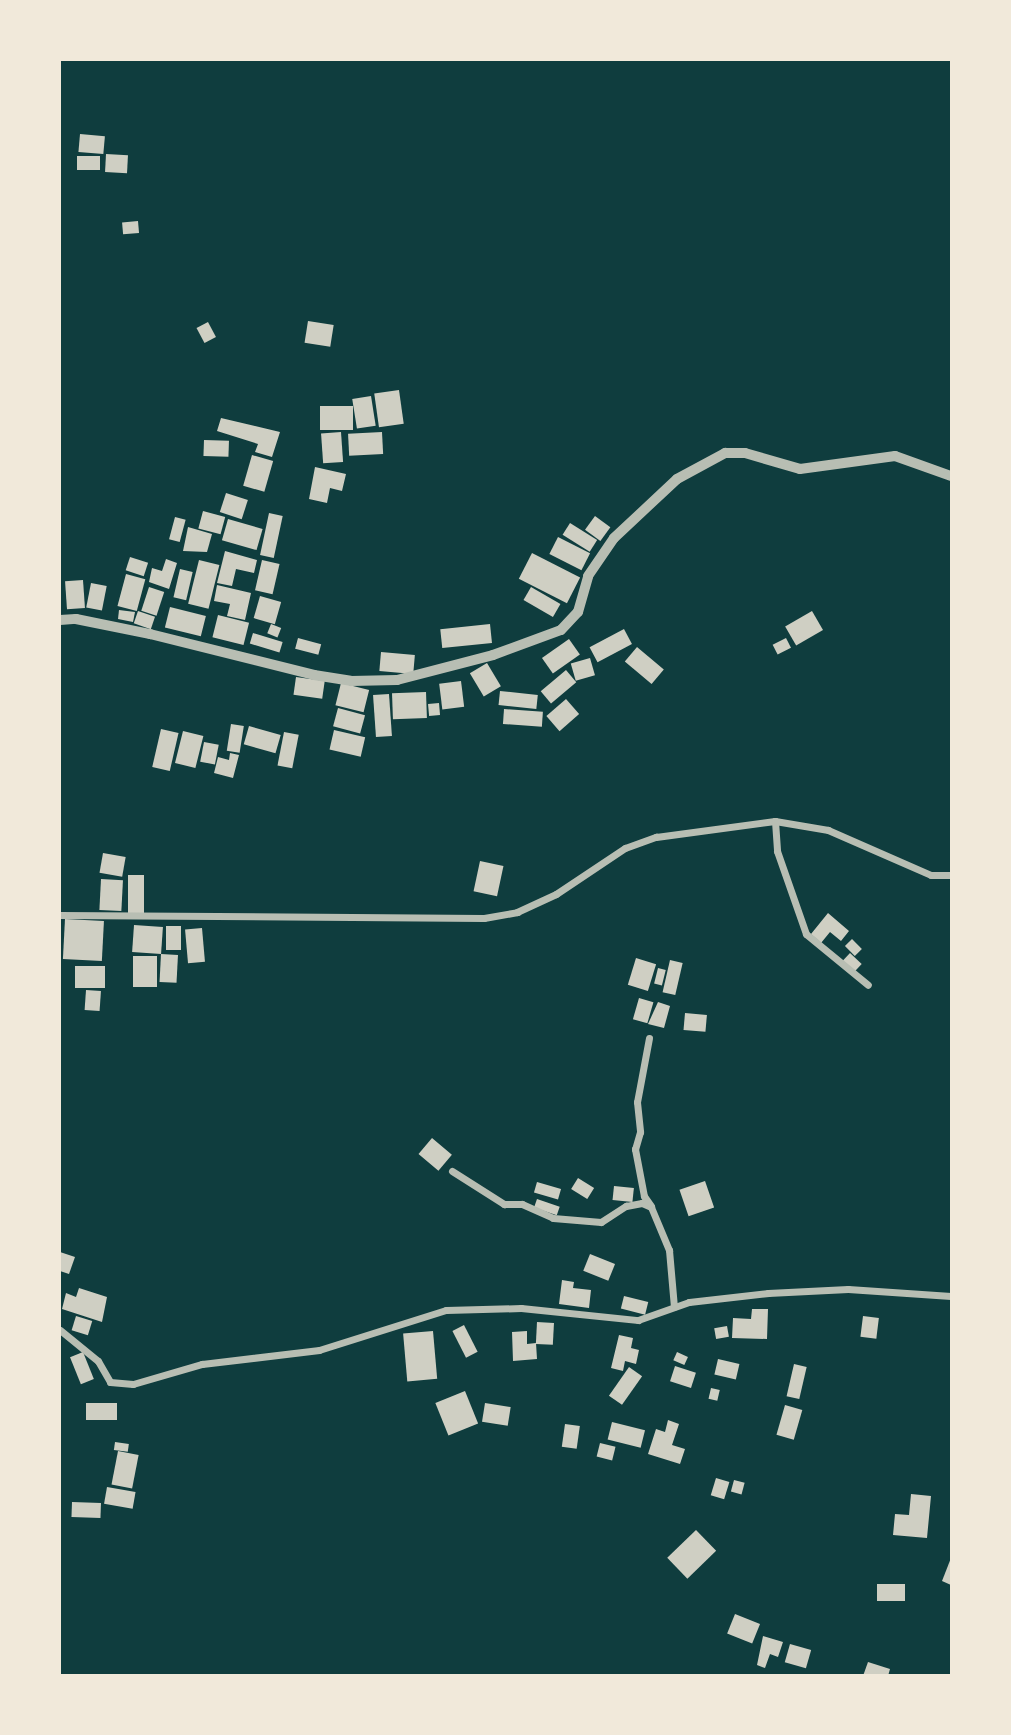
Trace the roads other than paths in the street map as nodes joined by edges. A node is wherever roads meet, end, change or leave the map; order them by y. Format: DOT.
graph roads {
  1 [pos="951,476"];
  2 [pos="60,620"];
  3 [pos="775,821"];
  4 [pos="951,875"];
  5 [pos="60,915"];
  6 [pos="868,985"];
  7 [pos="649,1038"];
  8 [pos="452,1171"];
  9 [pos="652,1207"];
  10 [pos="951,1296"];
  11 [pos="674,1307"];
  12 [pos="60,1330"];
  1 -- 2 [label="street"];
  3 -- 4 [label="street"];
  3 -- 5 [label="street"];
  3 -- 6 [label="street"];
  7 -- 9 [label="street"];
  8 -- 9 [label="street"];
  9 -- 11 [label="street"];
  10 -- 11 [label="street"];
  11 -- 12 [label="street"];
}
